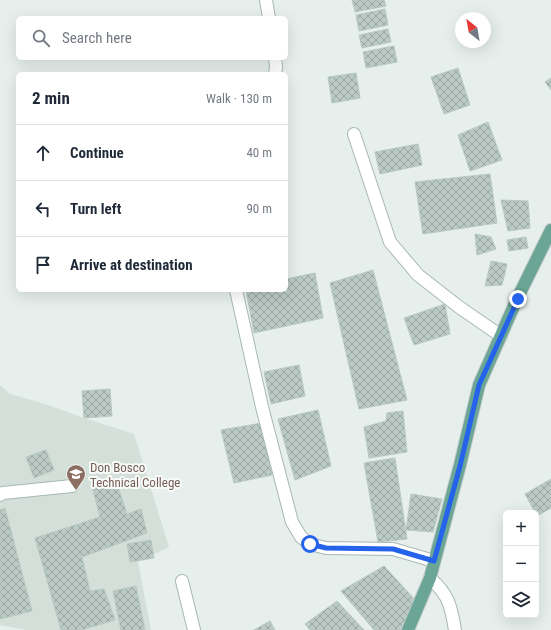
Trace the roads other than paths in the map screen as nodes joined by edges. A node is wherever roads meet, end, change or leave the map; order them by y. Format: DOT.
graph roads {
  1 [pos="266,0"];
  2 [pos="269,16"];
  3 [pos="275,60"];
  4 [pos="275,72"];
  5 [pos="354,134"];
  6 [pos="551,230"];
  7 [pos="236,292"];
  8 [pos="501,336"];
  9 [pos="72,486"];
  10 [pos="0,495"];
  11 [pos="434,561"];
  12 [pos="430,578"];
  13 [pos="182,581"];
  14 [pos="194,630"];
  15 [pos="408,630"];
  16 [pos="455,630"];
  1 -- 2 [label="street"];
  3 -- 4 [label="street"];
  5 -- 8 [label="street"];
  6 -- 8 [label="main road"];
  7 -- 11 [label="street"];
  8 -- 11 [label="main road"];
  9 -- 10 [label="street"];
  11 -- 12 [label="main road"];
  12 -- 15 [label="main road"];
  12 -- 16 [label="street"];
  13 -- 14 [label="street"];
}
